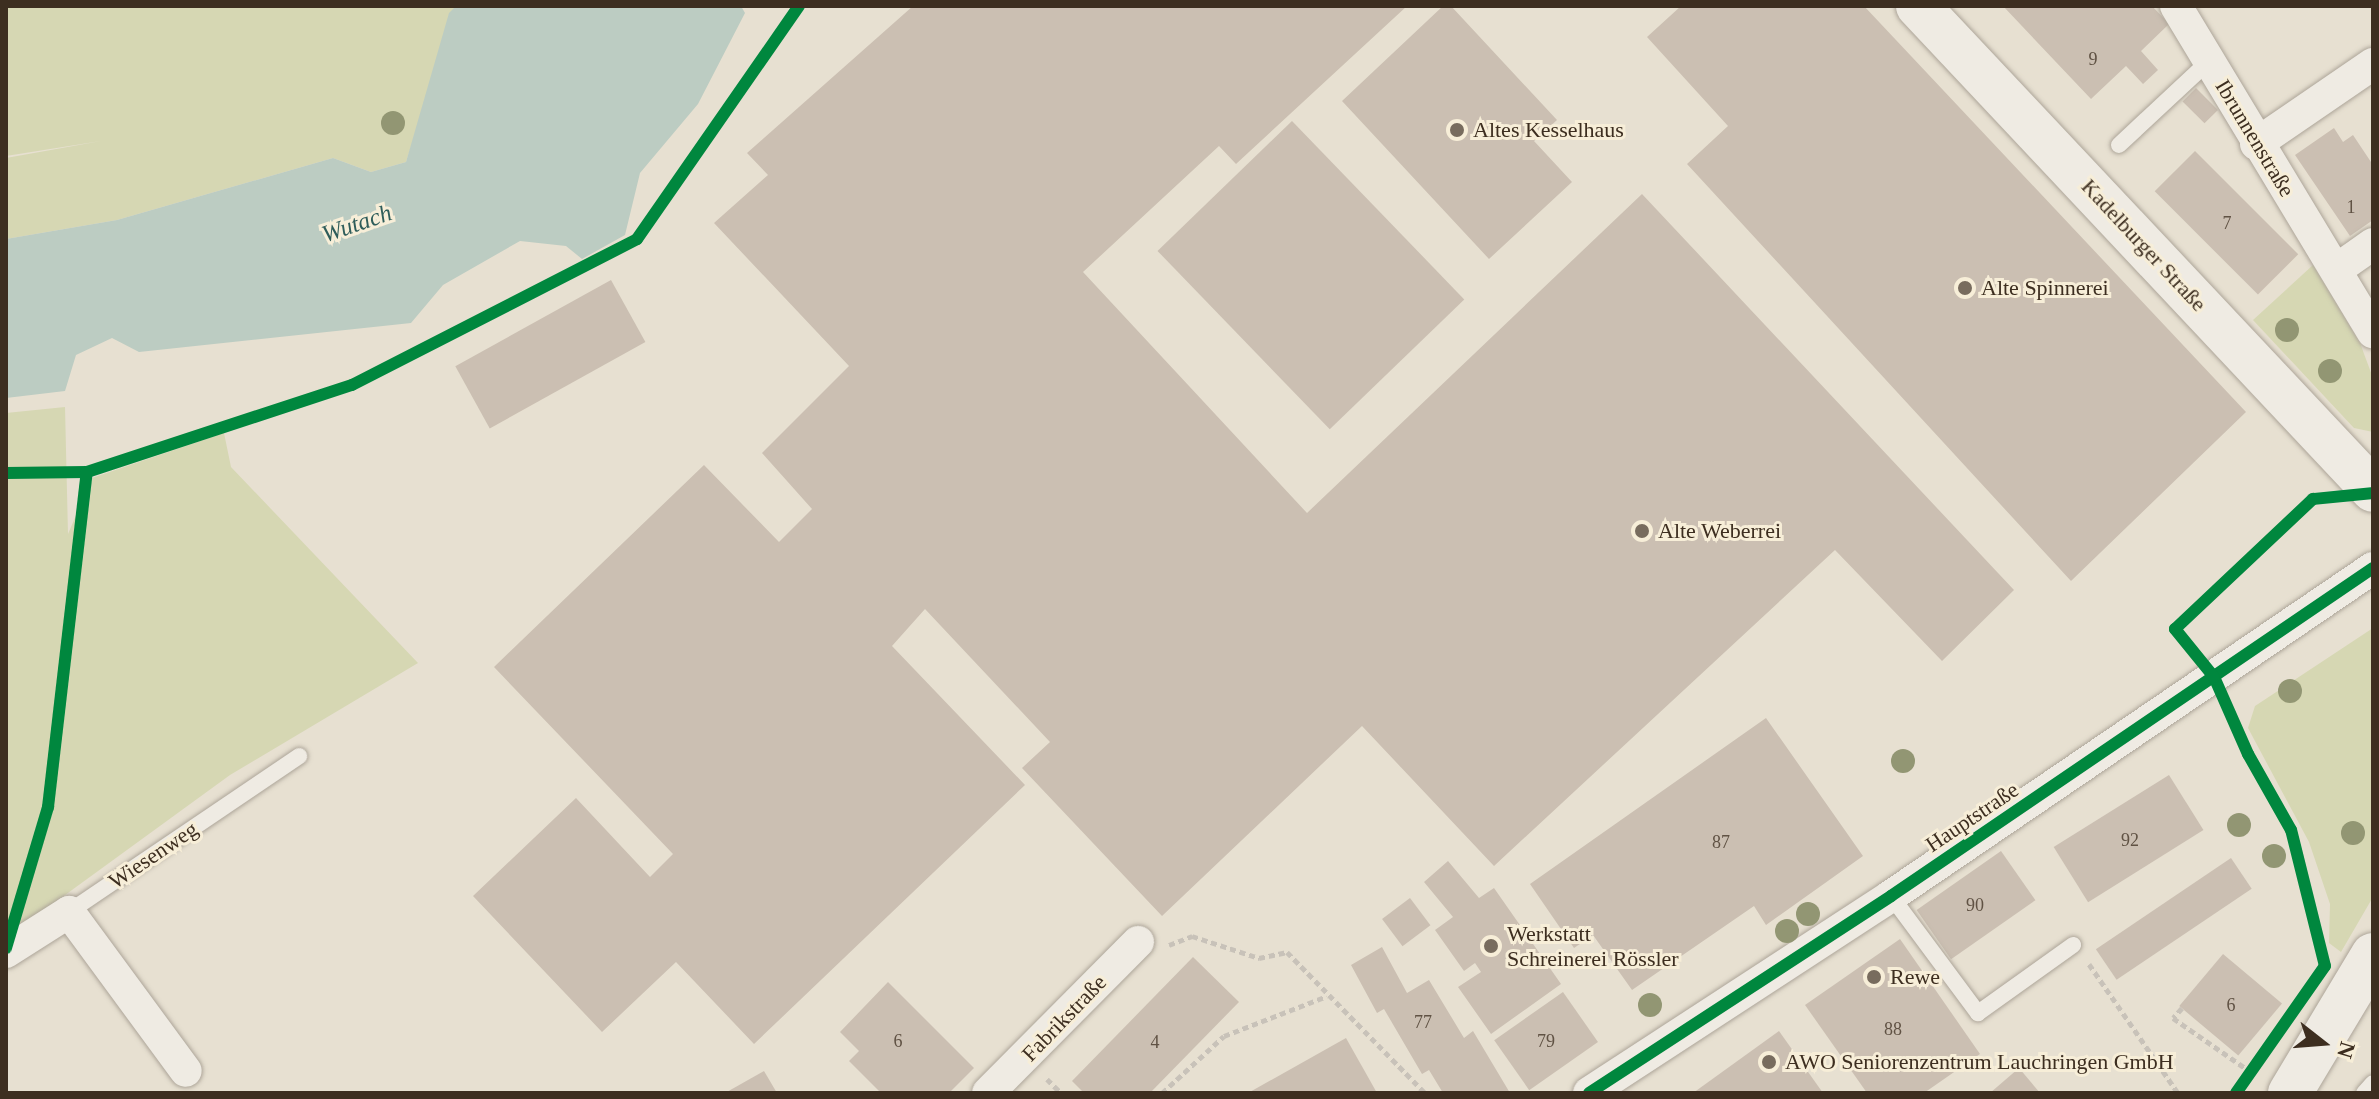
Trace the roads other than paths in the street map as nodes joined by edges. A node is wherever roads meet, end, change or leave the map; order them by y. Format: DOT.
graph roads {
  1 [pos="1918,6"];
  2 [pos="2176,6"];
  3 [pos="2209,61"];
  4 [pos="2373,64"];
  5 [pos="2256,144"];
  6 [pos="2119,145"];
  7 [pos="2373,244"];
  8 [pos="2336,270"];
  9 [pos="2373,332"];
  10 [pos="2372,486"];
  11 [pos="2373,568"];
  12 [pos="299,756"];
  13 [pos="1891,896"];
  14 [pos="69,912"];
  15 [pos="1138,942"];
  16 [pos="2073,945"];
  17 [pos="6,952"];
  18 [pos="2373,955"];
  19 [pos="186,1071"];
  20 [pos="2373,1083"];
  21 [pos="988,1093"];
  22 [pos="1589,1093"];
  23 [pos="2290,1093"];
  24 [pos="2364,1093"];
  1 -- 10 [label="main road, Kadelburger Straße"];
  2 -- 3 [label="street, Ibrunnenstraße"];
  3 -- 5 [label="street, Ibrunnenstraße"];
  3 -- 6 [label="lane"];
  4 -- 5 [label="street"];
  5 -- 8 [label="street, Ibrunnenstraße"];
  7 -- 8 [label="street"];
  8 -- 9 [label="street, Ibrunnenstraße"];
  11 -- 13 [label="street, Hauptstraße"];
  12 -- 14 [label="lane, Wiesenweg"];
  13 -- 16 [label="lane"];
  13 -- 22 [label="street, Hauptstraße"];
  14 -- 17 [label="street, Wiesenweg"];
  14 -- 19 [label="street"];
  15 -- 21 [label="street, Fabrikstraße"];
  18 -- 23 [label="main road"];
  20 -- 24 [label="lane"];
}
